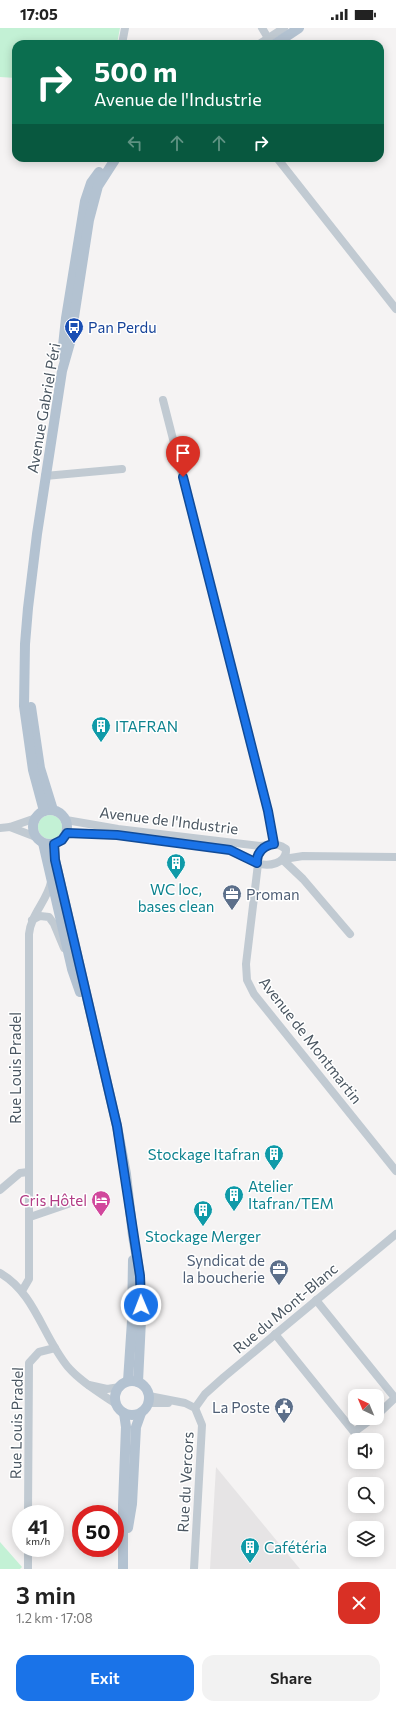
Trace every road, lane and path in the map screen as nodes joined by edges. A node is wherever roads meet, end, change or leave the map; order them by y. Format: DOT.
graph roads {
  1 [pos="126,28"];
  2 [pos="262,28"];
  3 [pos="284,28"];
  4 [pos="299,28"];
  5 [pos="306,28"];
  6 [pos="123,40"];
  7 [pos="271,40"];
  8 [pos="273,40"];
  9 [pos="274,40"];
  10 [pos="290,40"];
  11 [pos="111,162"];
  12 [pos="280,162"];
  13 [pos="396,309"];
  14 [pos="163,400"];
  15 [pos="122,469"];
  16 [pos="46,476"];
  17 [pos="48,810"];
  18 [pos="36,818"];
  19 [pos="66,820"];
  20 [pos="0,828"];
  21 [pos="10,828"];
  22 [pos="67,833"];
  23 [pos="39,840"];
  24 [pos="54,844"];
  25 [pos="271,845"];
  26 [pos="286,849"];
  27 [pos="303,856"];
  28 [pos="396,857"];
  29 [pos="284,859"];
  30 [pos="257,864"];
  31 [pos="52,879"];
  32 [pos="32,920"];
  33 [pos="350,934"];
  34 [pos="72,969"];
  35 [pos="91,1019"];
  36 [pos="396,1171"];
  37 [pos="28,1172"];
  38 [pos="0,1190"];
  39 [pos="68,1204"];
  40 [pos="30,1217"];
  41 [pos="396,1234"];
  42 [pos="0,1273"];
  43 [pos="22,1291"];
  44 [pos="316,1300"];
  45 [pos="275,1334"];
  46 [pos="54,1348"];
  47 [pos="129,1383"];
  48 [pos="89,1385"];
  49 [pos="149,1400"];
  50 [pos="116,1404"];
  51 [pos="195,1408"];
  52 [pos="384,1408"];
  53 [pos="124,1413"];
  54 [pos="141,1413"];
  55 [pos="348,1425"];
  56 [pos="348,1425"];
  57 [pos="364,1425"];
  58 [pos="28,1505"];
  59 [pos="123,1505"];
  60 [pos="124,1556"];
  61 [pos="28,1557"];
  62 [pos="124,1557"];
  63 [pos="28,1569"];
  64 [pos="123,1569"];
  65 [pos="194,1569"];
  1 -- 6 [label="street"];
  2 -- 7 [label="street"];
  3 -- 8 [label="street"];
  4 -- 9 [label="main road"];
  5 -- 10 [label="main road"];
  11 -- 16 [label="main road, Avenue Gabriel Péri"];
  12 -- 13 [label="street"];
  14 -- 25 [label="street"];
  15 -- 16 [label="street"];
  16 -- 17 [label="main road, Avenue Gabriel Péri"];
  17 -- 18 [label="main road"];
  17 -- 19 [label="main road"];
  18 -- 21 [label="street"];
  18 -- 23 [label="main road"];
  19 -- 22 [label="main road"];
  19 -- 25 [label="street, Avenue de l'Industrie"];
  20 -- 21 [label="street"];
  21 -- 23 [label="street"];
  22 -- 24 [label="main road"];
  22 -- 30 [label="street, Avenue de l'Industrie"];
  23 -- 24 [label="main road"];
  23 -- 31 [label="main road"];
  24 -- 35 [label="main road"];
  25 -- 26 [label="street"];
  25 -- 30 [label="street"];
  26 -- 27 [label="street"];
  26 -- 29 [label="street"];
  27 -- 28 [label="street"];
  27 -- 29 [label="street"];
  29 -- 30 [label="street"];
  29 -- 33 [label="street"];
  30 -- 36 [label="street, Avenue de Montmartin"];
  31 -- 32 [label="street, Rue Louis Pradel"];
  31 -- 34 [label="main road"];
  32 -- 34 [label="street"];
  32 -- 37 [label="street, Rue Louis Pradel"];
  34 -- 35 [label="main road"];
  35 -- 47 [label="main road"];
  37 -- 38 [label="street"];
  37 -- 40 [label="street, Rue Louis Pradel"];
  39 -- 40 [label="street"];
  40 -- 43 [label="street, Rue Louis Pradel"];
  41 -- 44 [label="street, Rue du Mont-Blanc"];
  42 -- 43 [label="street"];
  43 -- 46 [label="street"];
  44 -- 45 [label="street, Rue du Mont-Blanc"];
  44 -- 52 [label="street"];
  45 -- 51 [label="street, Rue du Mont-Blanc"];
  45 -- 55 [label="street"];
  46 -- 48 [label="street"];
  46 -- 58 [label="street, Rue Louis Pradel"];
  47 -- 48 [label="street"];
  47 -- 49 [label="main road"];
  47 -- 50 [label="main road"];
  48 -- 50 [label="street"];
  49 -- 51 [label="street"];
  49 -- 54 [label="main road"];
  50 -- 53 [label="main road"];
  51 -- 65 [label="street, Rue du Vercors"];
  53 -- 54 [label="main road"];
  53 -- 59 [label="main road"];
  54 -- 60 [label="main road"];
  56 -- 57 [label="street"];
  61 -- 63 [label="street"];
  62 -- 64 [label="main road"];
}
